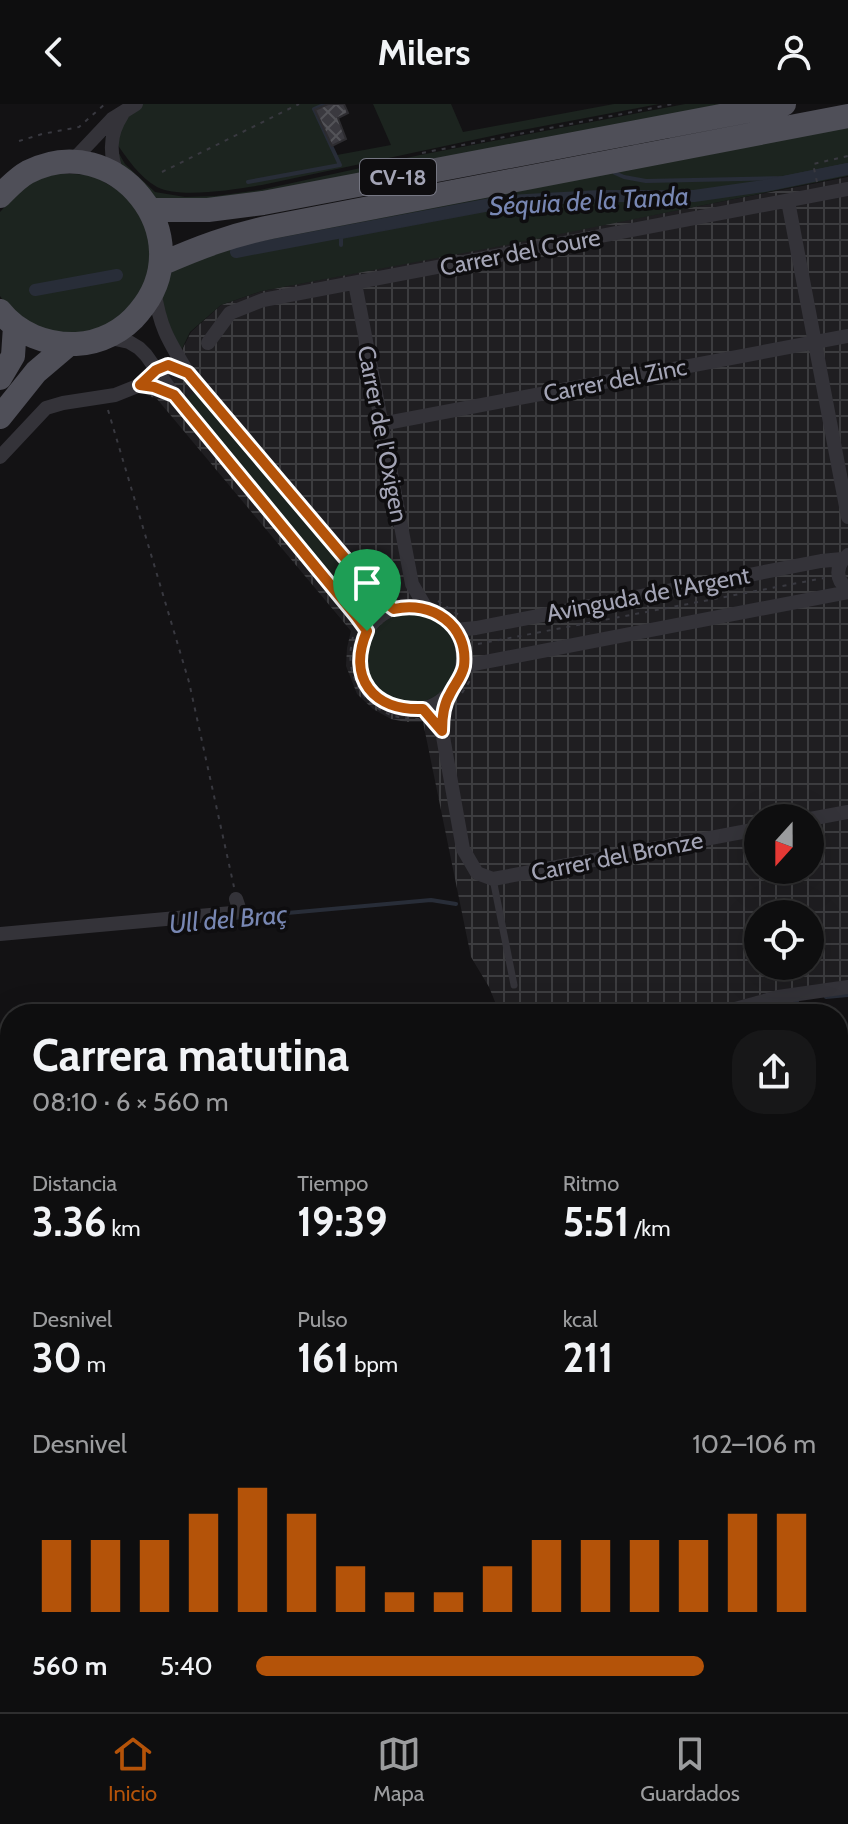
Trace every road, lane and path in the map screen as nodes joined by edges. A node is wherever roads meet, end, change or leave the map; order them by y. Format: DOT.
graph roads {
  1 [pos="105,104"];
  2 [pos="299,104"];
  3 [pos="673,104"];
  4 [pos="784,104"];
  5 [pos="130,108"];
  6 [pos="848,116"];
  7 [pos="19,141"];
  8 [pos="413,155"];
  9 [pos="848,156"];
  10 [pos="67,162"];
  11 [pos="162,172"];
  12 [pos="118,175"];
  13 [pos="816,177"];
  14 [pos="848,189"];
  15 [pos="0,196"];
  16 [pos="788,201"];
  17 [pos="151,210"];
  18 [pos="161,264"];
  19 [pos="355,283"];
  20 [pos="154,289"];
  21 [pos="8,319"];
  22 [pos="848,336"];
  23 [pos="106,337"];
  24 [pos="815,342"];
  25 [pos="208,343"];
  26 [pos="69,344"];
  27 [pos="156,370"];
  28 [pos="188,373"];
  29 [pos="0,378"];
  30 [pos="140,385"];
  31 [pos="174,395"];
  32 [pos="104,398"];
  33 [pos="0,417"];
  34 [pos="381,424"];
  35 [pos="0,457"];
  36 [pos="848,517"];
  37 [pos="845,557"];
  38 [pos="824,578"];
  39 [pos="412,584"];
  40 [pos="848,591"];
  41 [pos="399,608"];
  42 [pos="426,608"];
  43 [pos="455,630"];
  44 [pos="367,631"];
  45 [pos="478,644"];
  46 [pos="464,666"];
  47 [pos="448,696"];
  48 [pos="423,709"];
  49 [pos="442,731"];
  50 [pos="848,812"];
  51 [pos="824,816"];
  52 [pos="744,832"];
  53 [pos="493,879"];
  54 [pos="236,899"];
  55 [pos="0,934"];
  56 [pos="514,985"];
  57 [pos="848,987"];
  58 [pos="753,1004"];
  1 -- 7 [label="path"];
  2 -- 11 [label="path"];
  3 -- 8 [label="path"];
  4 -- 17 [label="main road, CV-18"];
  5 -- 10 [label="street"];
  5 -- 12 [label="street"];
  6 -- 18 [label="main road, CV-18"];
  9 -- 13 [label="path"];
  10 -- 12 [label="main road"];
  10 -- 15 [label="main road"];
  12 -- 17 [label="main road"];
  14 -- 16 [label="street, Carrer del Coure"];
  16 -- 19 [label="street, Carrer del Coure"];
  16 -- 24 [label="street"];
  17 -- 18 [label="main road"];
  18 -- 20 [label="main road"];
  19 -- 25 [label="street, Carrer del Coure"];
  19 -- 34 [label="street, Carrer de l'Oxigen"];
  20 -- 23 [label="main road"];
  20 -- 28 [label="street"];
  21 -- 26 [label="main road"];
  21 -- 29 [label="main road"];
  22 -- 24 [label="street, Carrer del Zinc"];
  23 -- 26 [label="main road"];
  23 -- 27 [label="street"];
  24 -- 34 [label="street, Carrer del Zinc"];
  24 -- 36 [label="street"];
  26 -- 33 [label="main road"];
  27 -- 28 [label="street"];
  27 -- 30 [label="street"];
  27 -- 31 [label="street"];
  28 -- 41 [label="street"];
  30 -- 31 [label="street"];
  30 -- 32 [label="street"];
  31 -- 44 [label="street"];
  32 -- 35 [label="street"];
  32 -- 54 [label="path"];
  34 -- 39 [label="street, Carrer de l'Oxigen"];
  37 -- 40 [label="street"];
  37 -- 43 [label="street, Avinguda de l'Argent"];
  38 -- 45 [label="path"];
  39 -- 41 [label="street"];
  39 -- 42 [label="street, Carrer de l'Oxigen"];
  40 -- 46 [label="street, Avinguda de l'Argent"];
  41 -- 42 [label="street"];
  41 -- 44 [label="street"];
  42 -- 43 [label="street"];
  43 -- 46 [label="street"];
  44 -- 48 [label="street"];
  46 -- 47 [label="street"];
  47 -- 48 [label="street"];
  47 -- 49 [label="street"];
  48 -- 49 [label="street"];
  49 -- 53 [label="street"];
  50 -- 51 [label="street"];
  52 -- 53 [label="street, Carrer del Bronze"];
  53 -- 56 [label="lane"];
  54 -- 55 [label="street"];
  57 -- 58 [label="street"];
}
